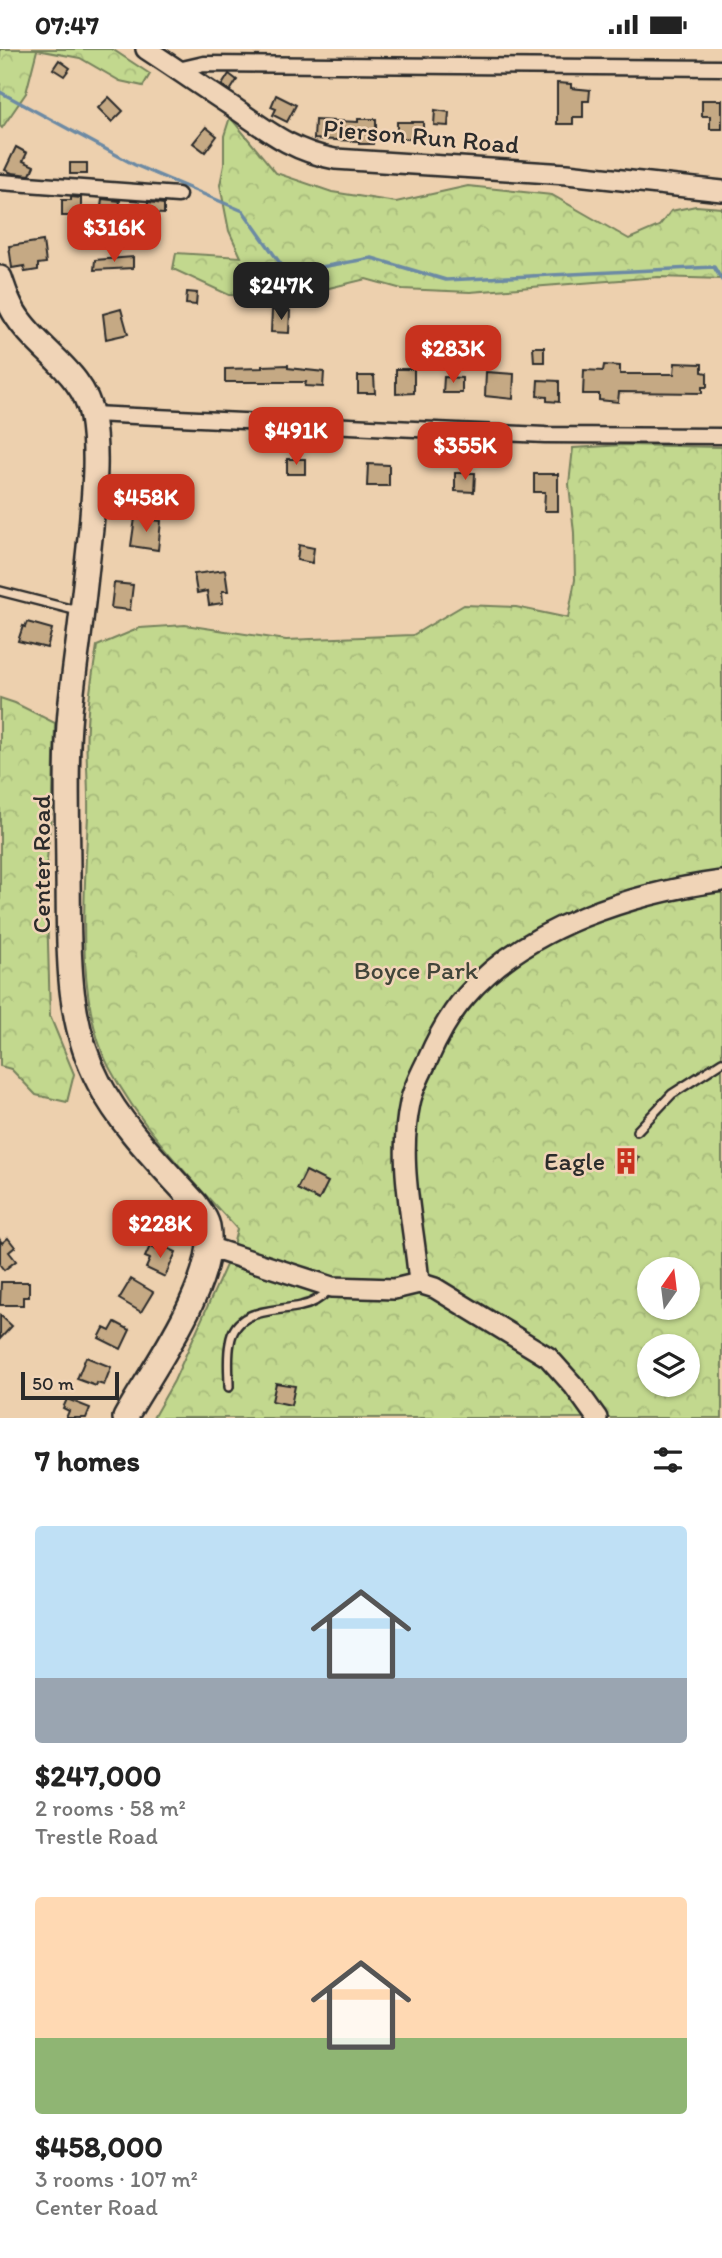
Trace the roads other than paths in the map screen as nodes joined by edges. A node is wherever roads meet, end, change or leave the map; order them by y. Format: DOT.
graph roads {
  1 [pos="146,49"];
  2 [pos="722,68"];
  3 [pos="178,70"];
  4 [pos="0,182"];
  5 [pos="722,191"];
  6 [pos="178,195"];
  7 [pos="0,278"];
  8 [pos="92,414"];
  9 [pos="722,436"];
  10 [pos="0,591"];
  11 [pos="82,612"];
  12 [pos="722,881"];
  13 [pos="722,1062"];
  14 [pos="637,1131"];
  15 [pos="208,1247"];
  16 [pos="419,1283"];
  17 [pos="332,1287"];
  18 [pos="229,1387"];
  19 [pos="125,1418"];
  20 [pos="597,1418"];
  1 -- 3 [label="street, Pierson Run Road"];
  2 -- 3 [label="street"];
  3 -- 5 [label="street, Pierson Run Road"];
  4 -- 6 [label="street"];
  7 -- 8 [label="main road, Center Road"];
  8 -- 9 [label="street"];
  8 -- 11 [label="main road, Center Road"];
  10 -- 11 [label="lane"];
  11 -- 15 [label="main road, Center Road"];
  12 -- 16 [label="street"];
  13 -- 14 [label="lane"];
  15 -- 17 [label="street"];
  15 -- 19 [label="main road, Center Road"];
  16 -- 17 [label="street"];
  16 -- 20 [label="street"];
  17 -- 18 [label="lane"];
}
